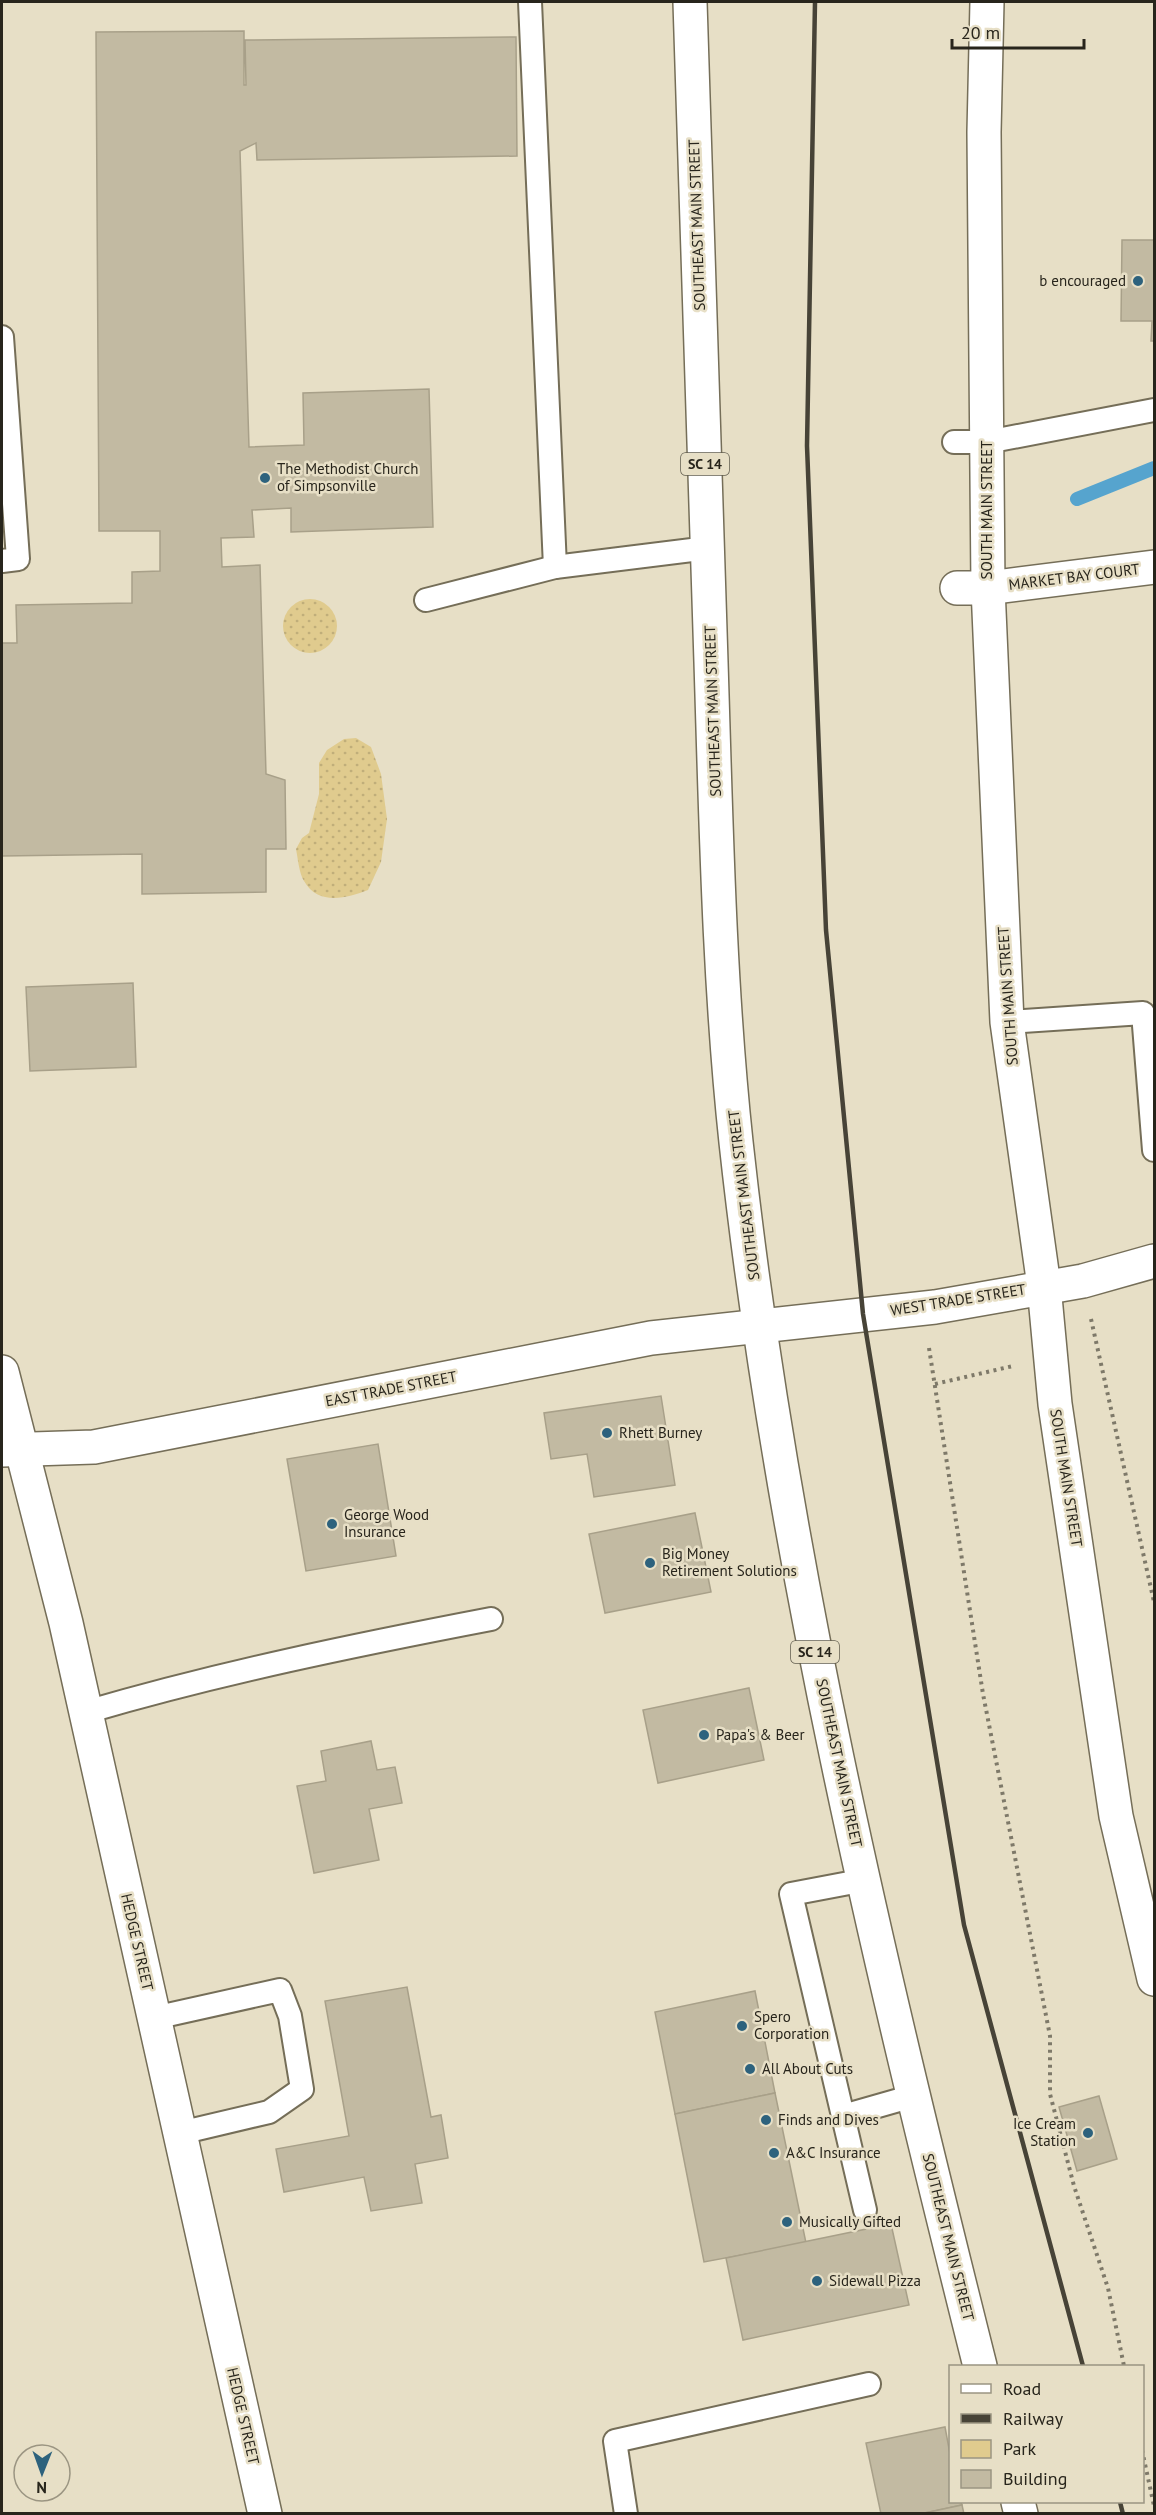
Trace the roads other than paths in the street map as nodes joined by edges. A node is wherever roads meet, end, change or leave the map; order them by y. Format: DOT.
graph roads {
  1 [pos="530,2"];
  2 [pos="690,2"];
  3 [pos="987,2"];
  4 [pos="2,337"];
  5 [pos="1155,410"];
  6 [pos="954,442"];
  7 [pos="987,442"];
  8 [pos="708,548"];
  9 [pos="2,561"];
  10 [pos="555,567"];
  11 [pos="1155,567"];
  12 [pos="973,588"];
  13 [pos="426,600"];
  14 [pos="1007,1022"];
  15 [pos="1155,1150"];
  16 [pos="1155,1261"];
  17 [pos="1044,1286"];
  18 [pos="759,1325"];
  19 [pos="2,1372"];
  20 [pos="12,1449"];
  21 [pos="491,1618"];
  22 [pos="86,1712"];
  23 [pos="865,1880"];
  24 [pos="1155,1979"];
  25 [pos="154,2018"];
  26 [pos="913,2096"];
  27 [pos="843,2116"];
  28 [pos="180,2133"];
  29 [pos="865,2210"];
  30 [pos="980,2365"];
  31 [pos="869,2384"];
  32 [pos="265,2514"];
  33 [pos="626,2514"];
  1 -- 10 [label="lane"];
  2 -- 8 [label="street, SOUTHEAST MAIN STREET / SC 14"];
  3 -- 7 [label="street, SOUTH MAIN STREET"];
  4 -- 9 [label="lane"];
  5 -- 7 [label="lane"];
  6 -- 7 [label="lane"];
  7 -- 12 [label="street, SOUTH MAIN STREET"];
  8 -- 10 [label="lane"];
  8 -- 18 [label="street, SOUTHEAST MAIN STREET / SC 14"];
  10 -- 13 [label="lane"];
  11 -- 12 [label="street, MARKET BAY COURT"];
  12 -- 14 [label="street, SOUTH MAIN STREET"];
  14 -- 15 [label="lane"];
  14 -- 17 [label="street, SOUTH MAIN STREET"];
  16 -- 17 [label="street, WEST TRADE STREET"];
  17 -- 18 [label="street, WEST TRADE STREET"];
  17 -- 24 [label="street, SOUTH MAIN STREET"];
  18 -- 20 [label="street, EAST TRADE STREET"];
  18 -- 23 [label="street, SOUTHEAST MAIN STREET / SC 14"];
  19 -- 20 [label="street, HEDGE STREET"];
  20 -- 22 [label="street, HEDGE STREET"];
  21 -- 22 [label="lane"];
  22 -- 25 [label="street, HEDGE STREET"];
  23 -- 26 [label="street, SOUTHEAST MAIN STREET / SC 14"];
  23 -- 27 [label="lane"];
  25 -- 28 [label="street, HEDGE STREET"];
  25 -- 28 [label="lane"];
  26 -- 27 [label="lane"];
  26 -- 30 [label="street, SOUTHEAST MAIN STREET / SC 14"];
  27 -- 29 [label="lane"];
  28 -- 32 [label="street, HEDGE STREET"];
  31 -- 33 [label="lane"];
}
